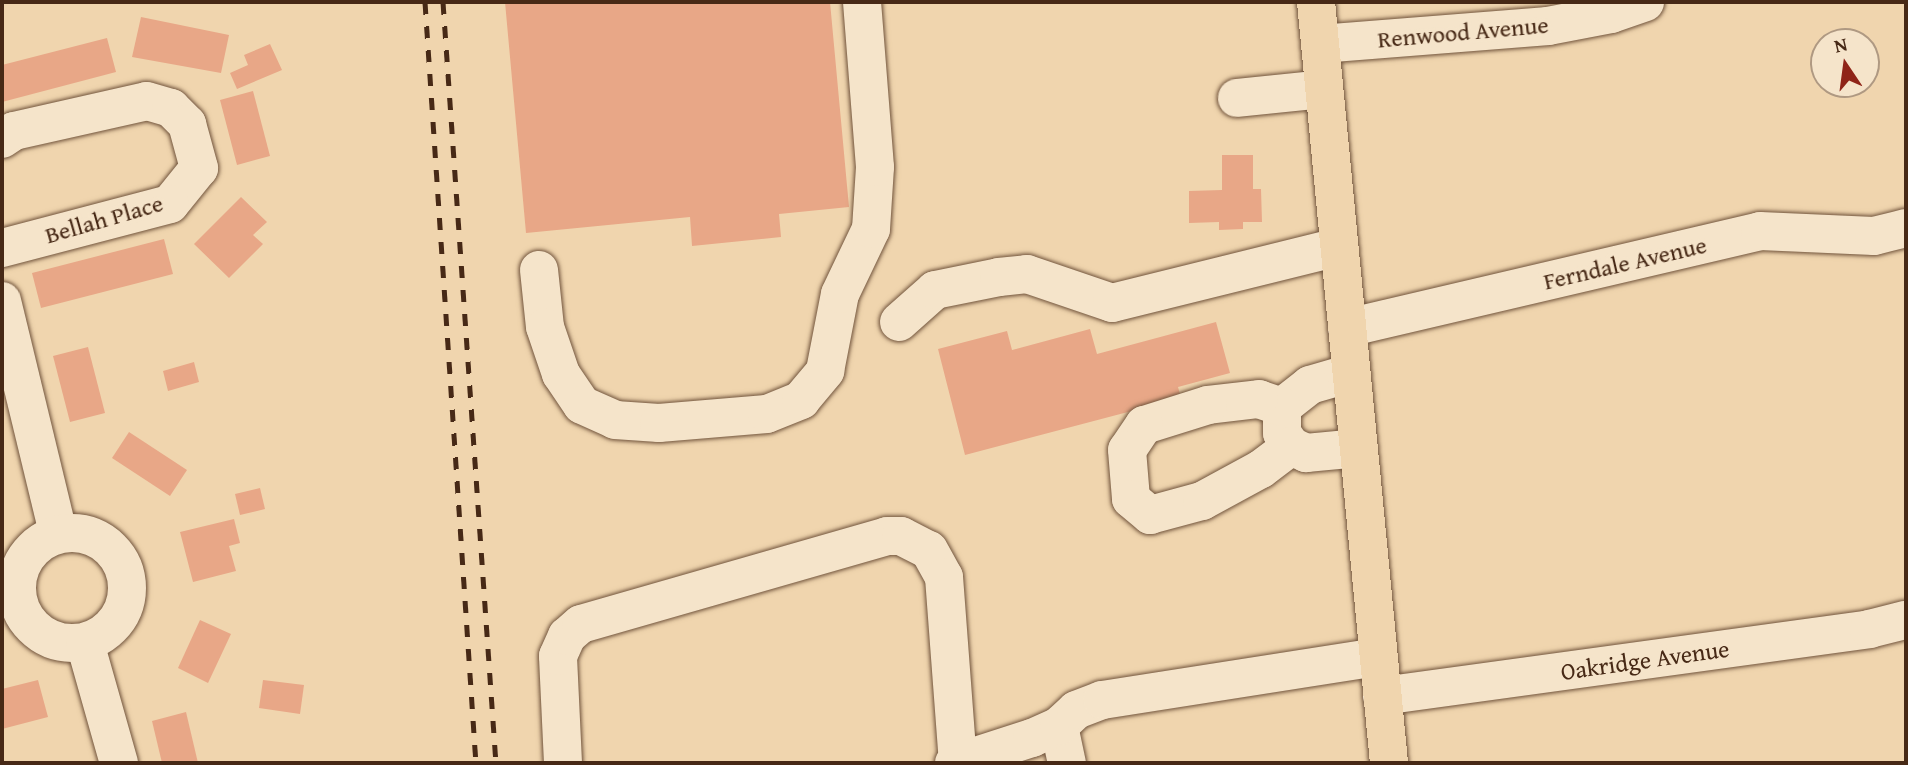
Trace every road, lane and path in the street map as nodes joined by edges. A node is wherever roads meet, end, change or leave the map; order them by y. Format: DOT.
graph roads {
  1 [pos="862,2"];
  2 [pos="1316,2"];
  3 [pos="1645,2"];
  4 [pos="1320,44"];
  5 [pos="1324,89"];
  6 [pos="1237,98"];
  7 [pos="2,139"];
  8 [pos="1906,228"];
  9 [pos="1339,247"];
  10 [pos="2,248"];
  11 [pos="539,270"];
  12 [pos="2,301"];
  13 [pos="899,322"];
  14 [pos="1347,328"];
  15 [pos="1351,373"];
  16 [pos="1282,407"];
  17 [pos="1291,446"];
  18 [pos="1359,448"];
  19 [pos="58,533"];
  20 [pos="10,612"];
  21 [pos="1906,620"];
  22 [pos="85,643"];
  23 [pos="1378,657"];
  24 [pos="1382,696"];
  25 [pos="1059,726"];
  26 [pos="119,763"];
  27 [pos="563,763"];
  28 [pos="956,763"];
  29 [pos="1067,763"];
  30 [pos="1389,763"];
  1 -- 11 [label="street"];
  2 -- 4 [label="main road"];
  3 -- 4 [label="street, Renwood Avenue"];
  4 -- 5 [label="main road"];
  5 -- 6 [label="street"];
  5 -- 9 [label="main road"];
  7 -- 10 [label="street, Bellah Place"];
  8 -- 14 [label="street, Ferndale Avenue"];
  9 -- 13 [label="street"];
  9 -- 14 [label="main road"];
  12 -- 19 [label="street"];
  14 -- 15 [label="main road"];
  15 -- 16 [label="street"];
  15 -- 18 [label="main road"];
  16 -- 17 [label="street"];
  16 -- 17 [label="street"];
  17 -- 18 [label="street"];
  18 -- 23 [label="main road"];
  19 -- 20 [label="street"];
  19 -- 22 [label="street"];
  20 -- 22 [label="street"];
  21 -- 24 [label="street, Oakridge Avenue"];
  22 -- 26 [label="street"];
  23 -- 24 [label="main road"];
  23 -- 25 [label="street"];
  24 -- 30 [label="main road"];
  25 -- 28 [label="street"];
  25 -- 29 [label="street"];
  27 -- 28 [label="street"];
}
